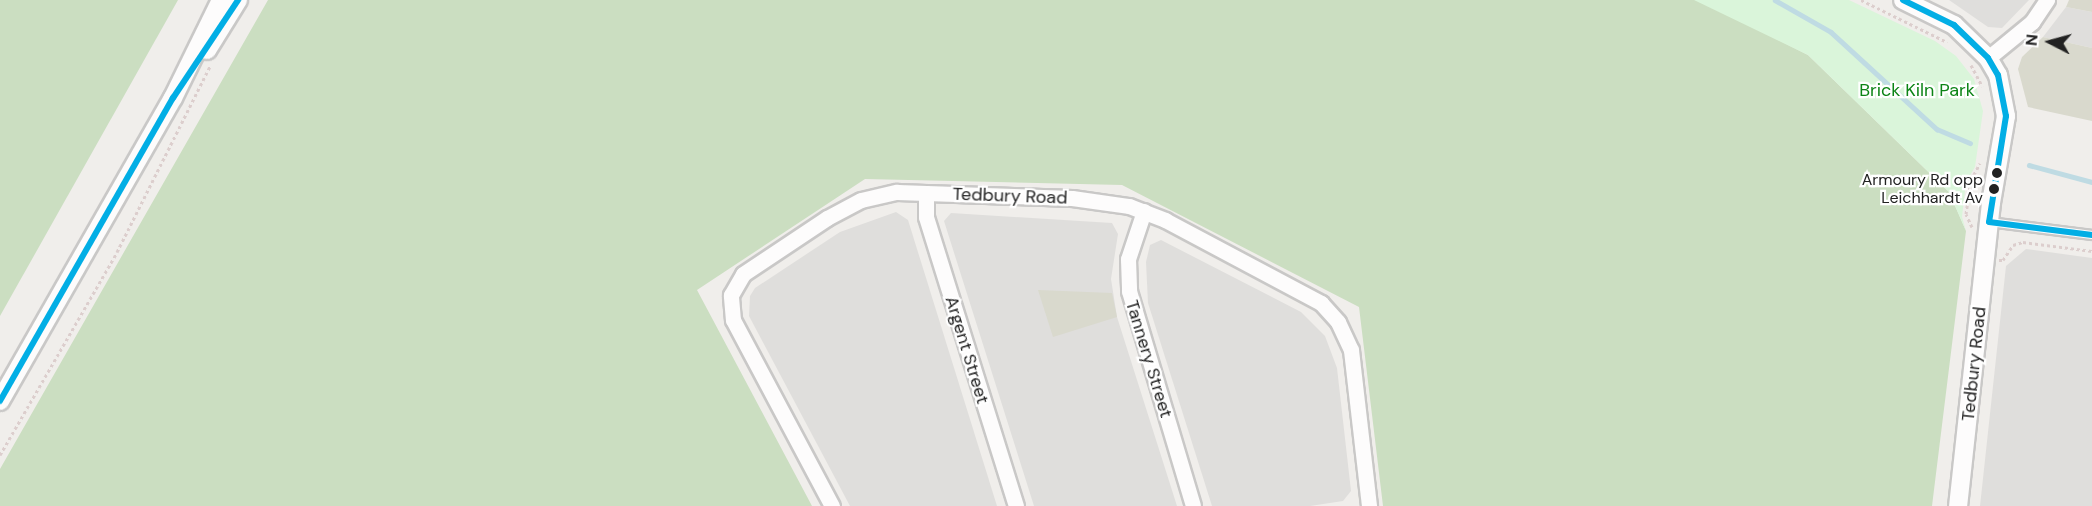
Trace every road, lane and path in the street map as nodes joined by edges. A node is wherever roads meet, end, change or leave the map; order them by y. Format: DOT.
graph roads {
  1 [pos="221,0"];
  2 [pos="238,0"];
  3 [pos="1861,0"];
  4 [pos="1903,0"];
  5 [pos="2047,0"];
  6 [pos="1955,48"];
  7 [pos="1988,58"];
  8 [pos="213,59"];
  9 [pos="1966,59"];
  10 [pos="1984,92"];
  11 [pos="173,98"];
  12 [pos="1982,154"];
  13 [pos="926,193"];
  14 [pos="1144,212"];
  15 [pos="1989,222"];
  16 [pos="2092,235"];
  17 [pos="1971,238"];
  18 [pos="2092,251"];
  19 [pos="2003,260"];
  20 [pos="0,402"];
  21 [pos="0,455"];
  22 [pos="832,506"];
  23 [pos="1016,506"];
  24 [pos="1194,506"];
  25 [pos="1369,506"];
  26 [pos="1958,506"];
  1 -- 11 [label="street"];
  2 -- 11 [label="street"];
  3 -- 6 [label="path"];
  4 -- 7 [label="street"];
  5 -- 7 [label="street"];
  7 -- 15 [label="street, Tedbury Road"];
  8 -- 21 [label="path"];
  9 -- 10 [label="path"];
  11 -- 20 [label="street"];
  12 -- 17 [label="path"];
  13 -- 14 [label="street, Tedbury Road"];
  13 -- 22 [label="street, Tedbury Road"];
  13 -- 23 [label="street, Argent Street"];
  14 -- 24 [label="street, Tannery Street"];
  14 -- 25 [label="street, Tedbury Road"];
  15 -- 16 [label="lane"];
  15 -- 26 [label="street, Tedbury Road"];
  18 -- 19 [label="path"];
}
